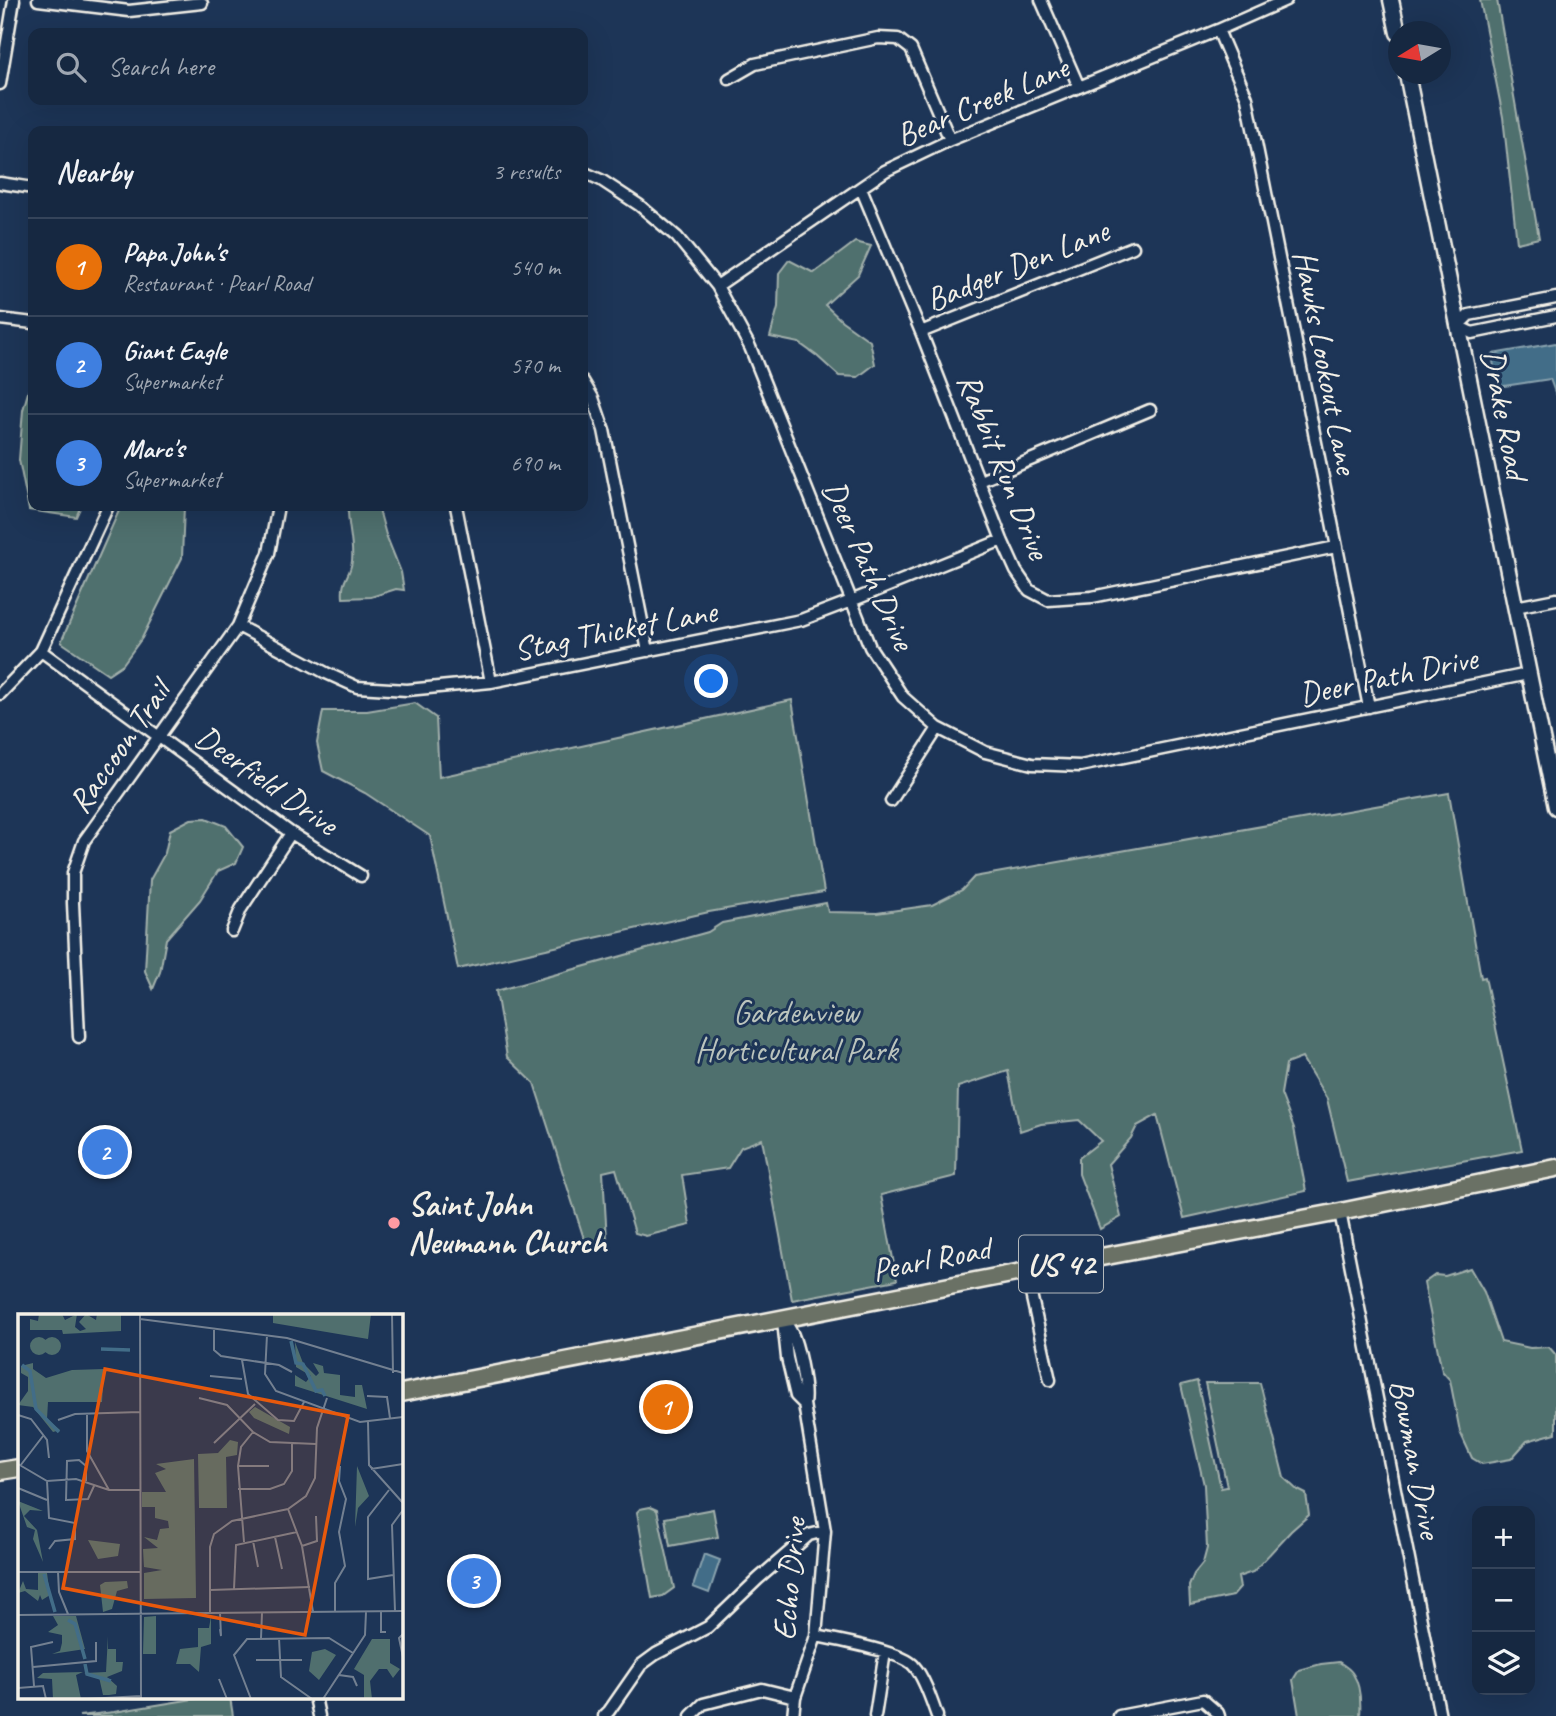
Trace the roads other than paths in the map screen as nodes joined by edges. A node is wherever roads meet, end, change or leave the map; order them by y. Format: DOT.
graph roads {
  1 [pos="14,0"];
  2 [pos="38,0"];
  3 [pos="1041,0"];
  4 [pos="1286,0"];
  5 [pos="1391,0"];
  6 [pos="202,3"];
  7 [pos="1395,21"];
  8 [pos="1218,30"];
  9 [pos="729,79"];
  10 [pos="0,84"];
  11 [pos="1409,84"];
  12 [pos="1079,87"];
  13 [pos="950,141"];
  14 [pos="588,174"];
  15 [pos="0,183"];
  16 [pos="28,187"];
  17 [pos="861,188"];
  18 [pos="1133,247"];
  19 [pos="717,286"];
  20 [pos="1556,298"];
  21 [pos="1556,316"];
  22 [pos="0,319"];
  23 [pos="28,322"];
  24 [pos="1458,326"];
  25 [pos="921,332"];
  26 [pos="588,390"];
  27 [pos="1150,410"];
  28 [pos="979,481"];
  29 [pos="106,511"];
  30 [pos="277,511"];
  31 [pos="457,511"];
  32 [pos="1002,540"];
  33 [pos="1336,547"];
  34 [pos="1556,599"];
  35 [pos="851,601"];
  36 [pos="1515,607"];
  37 [pos="238,626"];
  38 [pos="41,651"];
  39 [pos="648,651"];
  40 [pos="1528,674"];
  41 [pos="491,682"];
  42 [pos="0,694"];
  43 [pos="1369,707"];
  44 [pos="938,728"];
  45 [pos="158,736"];
  46 [pos="891,802"];
  47 [pos="1556,807"];
  48 [pos="291,833"];
  49 [pos="361,876"];
  50 [pos="232,931"];
  51 [pos="79,1037"];
  52 [pos="1556,1168"];
  53 [pos="1340,1212"];
  54 [pos="1026,1271"];
  55 [pos="783,1318"];
  56 [pos="1049,1380"];
  57 [pos="402,1393"];
  58 [pos="18,1468"];
  59 [pos="0,1471"];
  60 [pos="825,1531"];
  61 [pos="816,1636"];
  62 [pos="885,1651"];
  63 [pos="795,1697"];
  64 [pos="315,1698"];
  65 [pos="319,1716"];
  66 [pos="604,1716"];
  67 [pos="691,1716"];
  68 [pos="793,1716"];
  69 [pos="876,1716"];
  70 [pos="937,1716"];
  71 [pos="1119,1716"];
  72 [pos="1219,1716"];
  73 [pos="1440,1716"];
  1 -- 10 [label="street"];
  2 -- 6 [label="street"];
  3 -- 12 [label="street"];
  4 -- 8 [label="street, Bear Creek Lane"];
  5 -- 7 [label="street"];
  8 -- 12 [label="street, Bear Creek Lane"];
  8 -- 33 [label="street, Hawks Lookout Lane"];
  9 -- 13 [label="street"];
  11 -- 24 [label="street, Drake Road"];
  12 -- 13 [label="street, Bear Creek Lane"];
  13 -- 17 [label="street, Bear Creek Lane"];
  14 -- 19 [label="street, Deer Path Drive"];
  15 -- 16 [label="street"];
  17 -- 19 [label="street, Bear Creek Lane"];
  17 -- 25 [label="street, Rabbit Run Drive"];
  18 -- 25 [label="street, Badger Den Lane"];
  19 -- 35 [label="street, Deer Path Drive"];
  20 -- 24 [label="street"];
  21 -- 24 [label="street"];
  22 -- 23 [label="street"];
  24 -- 36 [label="street, Drake Road"];
  25 -- 28 [label="street, Rabbit Run Drive"];
  26 -- 39 [label="street"];
  27 -- 28 [label="street"];
  28 -- 32 [label="street, Rabbit Run Drive"];
  29 -- 38 [label="street"];
  30 -- 37 [label="street, Raccoon Trail"];
  31 -- 41 [label="street"];
  32 -- 33 [label="street, Rabbit Run Drive"];
  32 -- 35 [label="street, Stag Thicket Lane"];
  33 -- 43 [label="street, Hawks Lookout Lane"];
  34 -- 36 [label="street"];
  35 -- 39 [label="street, Stag Thicket Lane"];
  35 -- 44 [label="street, Deer Path Drive"];
  36 -- 40 [label="street, Drake Road"];
  37 -- 41 [label="street, Stag Thicket Lane"];
  37 -- 45 [label="street, Raccoon Trail"];
  38 -- 42 [label="street"];
  38 -- 45 [label="street, Deerfield Drive"];
  39 -- 41 [label="street, Stag Thicket Lane"];
  40 -- 43 [label="street, Deer Path Drive"];
  40 -- 47 [label="street, Drake Road"];
  43 -- 44 [label="street, Deer Path Drive"];
  44 -- 46 [label="street"];
  45 -- 48 [label="street, Deerfield Drive"];
  45 -- 51 [label="street, Raccoon Trail"];
  48 -- 49 [label="street, Deerfield Drive"];
  48 -- 50 [label="street"];
  52 -- 53 [label="main road, Pearl Road / US 42"];
  53 -- 54 [label="main road, Pearl Road / US 42"];
  53 -- 73 [label="street, Bowman Drive"];
  54 -- 55 [label="main road, Pearl Road / US 42"];
  54 -- 56 [label="street"];
  55 -- 57 [label="main road, Pearl Road / US 42"];
  55 -- 60 [label="street, Echo Drive"];
  58 -- 59 [label="main road"];
  60 -- 61 [label="street, Echo Drive"];
  60 -- 66 [label="street"];
  61 -- 62 [label="street"];
  61 -- 63 [label="street, Echo Drive"];
  62 -- 69 [label="street"];
  62 -- 70 [label="street"];
  63 -- 67 [label="street"];
  63 -- 68 [label="street, Echo Drive"];
  64 -- 65 [label="street"];
  71 -- 72 [label="street"];
}
